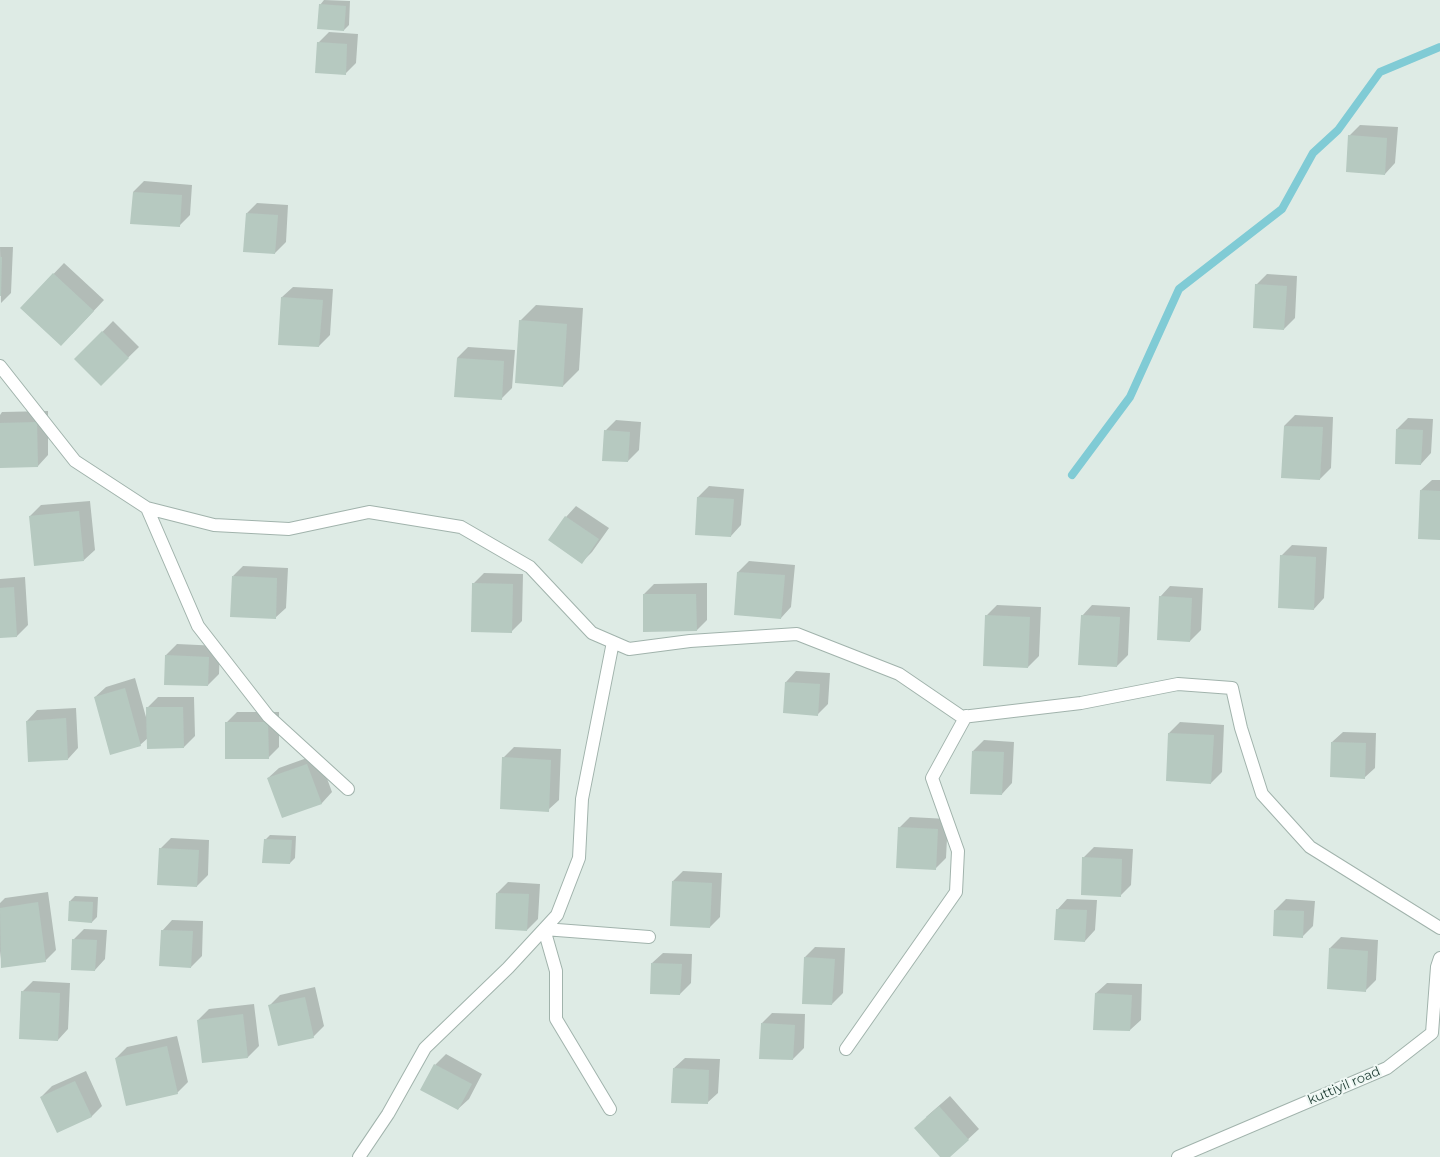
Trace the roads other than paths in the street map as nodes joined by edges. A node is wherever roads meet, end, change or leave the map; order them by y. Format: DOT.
graph roads {
  1 [pos="0,366"];
  2 [pos="147,508"];
  3 [pos="613,642"];
  4 [pos="966,716"];
  5 [pos="348,789"];
  6 [pos="1440,928"];
  7 [pos="544,929"];
  8 [pos="649,937"];
  9 [pos="1440,958"];
  10 [pos="846,1049"];
  11 [pos="610,1110"];
  12 [pos="359,1157"];
  13 [pos="1178,1157"];
  1 -- 2 [label="street"];
  2 -- 3 [label="street"];
  2 -- 5 [label="street"];
  3 -- 4 [label="street"];
  3 -- 7 [label="street"];
  4 -- 6 [label="street"];
  4 -- 10 [label="street"];
  7 -- 8 [label="street"];
  7 -- 11 [label="street"];
  7 -- 12 [label="street"];
  9 -- 13 [label="street, kuttiyil road"];
}
